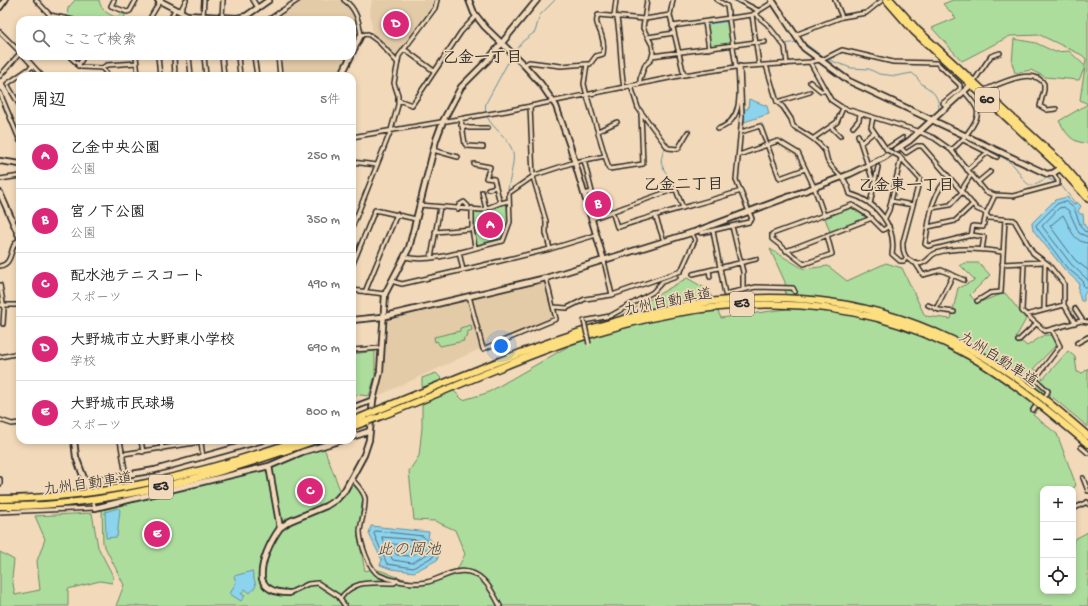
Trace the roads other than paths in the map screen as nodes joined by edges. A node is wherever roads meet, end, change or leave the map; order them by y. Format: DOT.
graph roads {
  1 [pos="5,0"];
  2 [pos="36,0"];
  3 [pos="114,0"];
  4 [pos="136,0"];
  5 [pos="159,0"];
  6 [pos="186,0"];
  7 [pos="204,0"];
  8 [pos="223,0"];
  9 [pos="253,0"];
  10 [pos="269,0"];
  11 [pos="298,0"];
  12 [pos="344,0"];
  13 [pos="437,0"];
  14 [pos="469,0"];
  15 [pos="537,0"];
  16 [pos="616,0"];
  17 [pos="647,0"];
  18 [pos="673,0"];
  19 [pos="717,0"];
  20 [pos="738,0"];
  21 [pos="835,0"];
  22 [pos="891,0"];
  23 [pos="772,1"];
  24 [pos="883,1"];
  25 [pos="166,2"];
  26 [pos="0,7"];
  27 [pos="258,8"];
  28 [pos="175,9"];
  29 [pos="759,11"];
  30 [pos="180,12"];
  31 [pos="753,14"];
  32 [pos="50,15"];
  33 [pos="670,15"];
  34 [pos="55,16"];
  35 [pos="151,16"];
  36 [pos="172,16"];
  37 [pos="193,16"];
  38 [pos="203,16"];
  39 [pos="222,16"];
  40 [pos="244,16"];
  41 [pos="276,16"];
  42 [pos="476,16"];
  43 [pos="842,16"];
  44 [pos="615,17"];
  45 [pos="645,19"];
  46 [pos="729,19"];
  47 [pos="705,22"];
  48 [pos="672,26"];
  49 [pos="0,32"];
  50 [pos="674,33"];
  51 [pos="361,35"];
  52 [pos="794,35"];
  53 [pos="648,37"];
  54 [pos="766,42"];
  55 [pos="756,43"];
  56 [pos="501,44"];
  57 [pos="356,45"];
  58 [pos="733,45"];
  59 [pos="16,48"];
  60 [pos="709,48"];
  61 [pos="404,49"];
  62 [pos="678,53"];
  63 [pos="1000,53"];
  64 [pos="652,56"];
  65 [pos="16,57"];
  66 [pos="28,60"];
  67 [pos="73,60"];
  68 [pos="82,60"];
  69 [pos="158,60"];
  70 [pos="174,60"];
  71 [pos="190,60"];
  72 [pos="204,60"];
  73 [pos="222,60"];
  74 [pos="238,60"];
  75 [pos="255,60"];
  76 [pos="278,60"];
  77 [pos="349,60"];
  78 [pos="819,60"];
  79 [pos="397,62"];
  80 [pos="810,62"];
  81 [pos="136,63"];
  82 [pos="587,64"];
  83 [pos="787,64"];
  84 [pos="524,65"];
  85 [pos="759,65"];
  86 [pos="766,65"];
  87 [pos="33,66"];
  88 [pos="78,66"];
  89 [pos="738,67"];
  90 [pos="102,68"];
  91 [pos="434,71"];
  92 [pos="25,72"];
  93 [pos="38,72"];
  94 [pos="105,72"];
  95 [pos="137,72"];
  96 [pos="160,72"];
  97 [pos="175,72"];
  98 [pos="191,72"];
  99 [pos="206,72"];
  100 [pos="224,72"];
  101 [pos="240,72"];
  102 [pos="256,72"];
  103 [pos="280,72"];
  104 [pos="343,72"];
  105 [pos="684,75"];
  106 [pos="0,76"];
  107 [pos="16,78"];
  108 [pos="810,82"];
  109 [pos="973,83"];
  110 [pos="640,84"];
  111 [pos="631,86"];
  112 [pos="624,88"];
  113 [pos="985,90"];
  114 [pos="825,91"];
  115 [pos="810,92"];
  116 [pos="964,92"];
  117 [pos="0,93"];
  118 [pos="587,96"];
  119 [pos="16,99"];
  120 [pos="398,100"];
  121 [pos="553,102"];
  122 [pos="777,102"];
  123 [pos="4,106"];
  124 [pos="530,106"];
  125 [pos="947,107"];
  126 [pos="842,108"];
  127 [pos="1056,108"];
  128 [pos="0,109"];
  129 [pos="641,113"];
  130 [pos="860,114"];
  131 [pos="872,118"];
  132 [pos="461,119"];
  133 [pos="934,120"];
  134 [pos="443,121"];
  135 [pos="618,122"];
  136 [pos="461,124"];
  137 [pos="831,127"];
  138 [pos="853,127"];
  139 [pos="488,128"];
  140 [pos="718,129"];
  141 [pos="391,130"];
  142 [pos="598,131"];
  143 [pos="16,132"];
  144 [pos="688,132"];
  145 [pos="741,132"];
  146 [pos="874,132"];
  147 [pos="919,132"];
  148 [pos="858,135"];
  149 [pos="356,136"];
  150 [pos="840,136"];
  151 [pos="814,138"];
  152 [pos="903,138"];
  153 [pos="964,138"];
  154 [pos="860,143"];
  155 [pos="767,145"];
  156 [pos="483,147"];
  157 [pos="900,147"];
  158 [pos="887,149"];
  159 [pos="433,150"];
  160 [pos="951,150"];
  161 [pos="988,152"];
  162 [pos="739,155"];
  163 [pos="605,156"];
  164 [pos="458,157"];
  165 [pos="900,157"];
  166 [pos="997,157"];
  167 [pos="584,160"];
  168 [pos="0,161"];
  169 [pos="356,162"];
  170 [pos="575,162"];
  171 [pos="16,163"];
  172 [pos="474,164"];
  173 [pos="377,165"];
  174 [pos="868,166"];
  175 [pos="878,167"];
  176 [pos="1062,168"];
  177 [pos="805,169"];
  178 [pos="967,170"];
  179 [pos="990,172"];
  180 [pos="1052,174"];
  181 [pos="971,175"];
  182 [pos="16,177"];
  183 [pos="533,177"];
  184 [pos="842,177"];
  185 [pos="949,177"];
  186 [pos="0,179"];
  187 [pos="875,180"];
  188 [pos="978,182"];
  189 [pos="496,187"];
  190 [pos="814,187"];
  191 [pos="488,189"];
  192 [pos="741,191"];
  193 [pos="482,192"];
  194 [pos="962,192"];
  195 [pos="0,193"];
  196 [pos="1088,193"];
  197 [pos="584,194"];
  198 [pos="995,195"];
  199 [pos="1088,199"];
  200 [pos="509,201"];
  201 [pos="891,201"];
  202 [pos="500,203"];
  203 [pos="870,204"];
  204 [pos="973,204"];
  205 [pos="419,205"];
  206 [pos="913,205"];
  207 [pos="440,207"];
  208 [pos="683,208"];
  209 [pos="932,208"];
  210 [pos="458,209"];
  211 [pos="470,209"];
  212 [pos="486,209"];
  213 [pos="748,210"];
  214 [pos="612,211"];
  215 [pos="397,214"];
  216 [pos="986,214"];
  217 [pos="655,215"];
  218 [pos="824,215"];
  219 [pos="356,218"];
  220 [pos="872,218"];
  221 [pos="885,218"];
  222 [pos="416,219"];
  223 [pos="591,219"];
  224 [pos="1005,219"];
  225 [pos="732,226"];
  226 [pos="889,226"];
  227 [pos="928,227"];
  228 [pos="16,228"];
  229 [pos="472,229"];
  230 [pos="713,231"];
  231 [pos="435,232"];
  232 [pos="691,232"];
  233 [pos="701,233"];
  234 [pos="596,235"];
  235 [pos="826,235"];
  236 [pos="971,236"];
  237 [pos="16,241"];
  238 [pos="664,241"];
  239 [pos="475,247"];
  240 [pos="550,249"];
  241 [pos="982,250"];
  242 [pos="786,251"];
  243 [pos="458,252"];
  244 [pos="1002,252"];
  245 [pos="356,256"];
  246 [pos="405,257"];
  247 [pos="431,258"];
  248 [pos="906,258"];
  249 [pos="756,259"];
  250 [pos="604,261"];
  251 [pos="1044,262"];
  252 [pos="740,263"];
  253 [pos="1024,263"];
  254 [pos="916,264"];
  255 [pos="1002,264"];
  256 [pos="0,266"];
  257 [pos="720,268"];
  258 [pos="463,270"];
  259 [pos="709,270"];
  260 [pos="693,274"];
  261 [pos="953,275"];
  262 [pos="676,277"];
  263 [pos="710,277"];
  264 [pos="546,278"];
  265 [pos="964,280"];
  266 [pos="391,281"];
  267 [pos="0,285"];
  268 [pos="743,289"];
  269 [pos="356,291"];
  270 [pos="365,292"];
  271 [pos="795,292"];
  272 [pos="385,294"];
  273 [pos="612,295"];
  274 [pos="469,296"];
  275 [pos="977,301"];
  276 [pos="16,304"];
  277 [pos="1064,304"];
  278 [pos="1,305"];
  279 [pos="928,305"];
  280 [pos="554,308"];
  281 [pos="936,309"];
  282 [pos="1075,309"];
  283 [pos="1044,310"];
  284 [pos="954,312"];
  285 [pos="1026,315"];
  286 [pos="382,316"];
  287 [pos="356,319"];
  288 [pos="1083,321"];
  289 [pos="1088,322"];
  290 [pos="1075,323"];
  291 [pos="3,324"];
  292 [pos="1036,324"];
  293 [pos="1052,330"];
  294 [pos="1088,337"];
  295 [pos="1018,342"];
  296 [pos="1078,343"];
  297 [pos="588,344"];
  298 [pos="381,348"];
  299 [pos="356,350"];
  300 [pos="16,354"];
  301 [pos="0,357"];
  302 [pos="1046,395"];
  303 [pos="373,400"];
  304 [pos="356,406"];
  305 [pos="356,419"];
  306 [pos="0,420"];
  307 [pos="16,424"];
  308 [pos="356,426"];
  309 [pos="370,431"];
  310 [pos="356,436"];
  311 [pos="1088,436"];
  312 [pos="74,444"];
  313 [pos="121,444"];
  314 [pos="142,444"];
  315 [pos="161,444"];
  316 [pos="186,444"];
  317 [pos="201,444"];
  318 [pos="250,444"];
  319 [pos="287,444"];
  320 [pos="304,444"];
  321 [pos="329,444"];
  322 [pos="1088,444"];
  323 [pos="1081,447"];
  324 [pos="162,449"];
  325 [pos="143,452"];
  326 [pos="1088,453"];
  327 [pos="123,454"];
  328 [pos="203,458"];
  329 [pos="269,466"];
  330 [pos="126,476"];
  331 [pos="352,478"];
  332 [pos="1083,478"];
  333 [pos="0,479"];
  334 [pos="85,482"];
  335 [pos="0,484"];
  336 [pos="88,489"];
  337 [pos="1088,491"];
  338 [pos="0,499"];
  339 [pos="93,502"];
  340 [pos="1088,504"];
  341 [pos="0,506"];
  342 [pos="95,508"];
  343 [pos="1076,508"];
  344 [pos="0,512"];
  345 [pos="280,528"];
  346 [pos="398,580"];
  347 [pos="290,593"];
  348 [pos="340,599"];
  349 [pos="345,606"];
  350 [pos="500,606"];
  1 -- 26 [label="street"];
  2 -- 32 [label="street"];
  3 -- 4 [label="street"];
  5 -- 25 [label="street"];
  5 -- 35 [label="street"];
  6 -- 30 [label="street"];
  7 -- 38 [label="street"];
  8 -- 39 [label="street"];
  9 -- 27 [label="street"];
  10 -- 27 [label="street"];
  11 -- 41 [label="street"];
  12 -- 51 [label="street"];
  13 -- 61 [label="street"];
  14 -- 42 [label="street"];
  15 -- 56 [label="street"];
  16 -- 44 [label="street"];
  17 -- 45 [label="street"];
  18 -- 33 [label="street"];
  19 -- 46 [label="street"];
  20 -- 29 [label="street"];
  21 -- 43 [label="street"];
  22 -- 109 [label="main road, 60"];
  23 -- 29 [label="street"];
  23 -- 52 [label="street"];
  24 -- 43 [label="street"];
  24 -- 109 [label="main road, 60"];
  25 -- 28 [label="street"];
  27 -- 40 [label="street"];
  28 -- 30 [label="street"];
  28 -- 36 [label="street"];
  29 -- 31 [label="street"];
  30 -- 37 [label="street"];
  31 -- 46 [label="street"];
  31 -- 55 [label="street"];
  31 -- 83 [label="street"];
  32 -- 34 [label="street"];
  33 -- 45 [label="street"];
  33 -- 48 [label="street"];
  42 -- 56 [label="street"];
  42 -- 91 [label="street"];
  43 -- 52 [label="street"];
  44 -- 45 [label="street"];
  44 -- 82 [label="street"];
  44 -- 112 [label="street"];
  45 -- 53 [label="street"];
  46 -- 47 [label="street"];
  46 -- 58 [label="street"];
  47 -- 48 [label="street"];
  47 -- 60 [label="street"];
  48 -- 50 [label="street"];
  49 -- 59 [label="street"];
  50 -- 53 [label="street"];
  50 -- 62 [label="street"];
  51 -- 57 [label="street"];
  51 -- 79 [label="street"];
  52 -- 78 [label="street"];
  53 -- 64 [label="street"];
  54 -- 55 [label="street"];
  55 -- 58 [label="street"];
  55 -- 85 [label="street"];
  56 -- 84 [label="street"];
  56 -- 134 [label="street"];
  58 -- 60 [label="street"];
  58 -- 89 [label="street"];
  60 -- 62 [label="street"];
  61 -- 79 [label="street"];
  61 -- 91 [label="street"];
  62 -- 64 [label="street"];
  62 -- 105 [label="street"];
  63 -- 109 [label="street"];
  64 -- 110 [label="street"];
  65 -- 106 [label="street"];
  66 -- 87 [label="street"];
  67 -- 88 [label="street"];
  68 -- 88 [label="street"];
  69 -- 96 [label="street"];
  70 -- 97 [label="street"];
  71 -- 98 [label="street"];
  72 -- 99 [label="street"];
  73 -- 100 [label="street"];
  74 -- 101 [label="street"];
  75 -- 102 [label="street"];
  76 -- 103 [label="street"];
  77 -- 104 [label="street"];
  78 -- 80 [label="street"];
  78 -- 125 [label="street"];
  78 -- 133 [label="street"];
  79 -- 120 [label="street"];
  80 -- 83 [label="street"];
  80 -- 114 [label="street"];
  81 -- 90 [label="street"];
  81 -- 95 [label="street"];
  82 -- 84 [label="street"];
  82 -- 118 [label="street"];
  83 -- 86 [label="street"];
  84 -- 121 [label="street"];
  85 -- 86 [label="street"];
  85 -- 89 [label="street"];
  86 -- 122 [label="street"];
  87 -- 92 [label="street"];
  87 -- 93 [label="street"];
  88 -- 90 [label="street"];
  89 -- 105 [label="street"];
  89 -- 140 [label="street"];
  89 -- 145 [label="street"];
  90 -- 94 [label="street"];
  91 -- 120 [label="street"];
  105 -- 110 [label="street"];
  107 -- 119 [label="street"];
  108 -- 114 [label="street"];
  109 -- 113 [label="main road, 60"];
  109 -- 116 [label="street"];
  109 -- 176 [label="main road, 60"];
  110 -- 111 [label="street"];
  111 -- 112 [label="street"];
  111 -- 129 [label="street"];
  112 -- 118 [label="street"];
  113 -- 127 [label="street"];
  113 -- 176 [label="main road, 60"];
  114 -- 126 [label="street"];
  115 -- 122 [label="street"];
  116 -- 125 [label="street"];
  116 -- 153 [label="street"];
  117 -- 123 [label="street"];
  118 -- 121 [label="street"];
  118 -- 142 [label="street"];
  120 -- 141 [label="street"];
  121 -- 124 [label="street"];
  121 -- 170 [label="street"];
  122 -- 151 [label="street"];
  123 -- 128 [label="street"];
  123 -- 143 [label="street"];
  124 -- 132 [label="street"];
  124 -- 183 [label="street"];
  125 -- 133 [label="street"];
  126 -- 130 [label="street"];
  126 -- 137 [label="street"];
  129 -- 144 [label="street"];
  129 -- 163 [label="street"];
  130 -- 131 [label="street"];
  130 -- 138 [label="street"];
  131 -- 146 [label="street"];
  131 -- 147 [label="street"];
  132 -- 134 [label="street"];
  132 -- 136 [label="street"];
  133 -- 147 [label="street"];
  133 -- 153 [label="street"];
  134 -- 141 [label="street"];
  134 -- 159 [label="street"];
  135 -- 142 [label="street"];
  136 -- 139 [label="street"];
  136 -- 156 [label="street"];
  137 -- 150 [label="street"];
  137 -- 151 [label="street"];
  141 -- 149 [label="street"];
  141 -- 173 [label="street"];
  142 -- 163 [label="street"];
  145 -- 155 [label="street"];
  145 -- 162 [label="street"];
  146 -- 154 [label="street"];
  146 -- 158 [label="street"];
  147 -- 157 [label="street"];
  147 -- 160 [label="street"];
  148 -- 154 [label="street"];
  151 -- 184 [label="street"];
  152 -- 158 [label="street"];
  153 -- 160 [label="street"];
  153 -- 161 [label="street"];
  153 -- 180 [label="street"];
  154 -- 174 [label="street"];
  155 -- 162 [label="street"];
  155 -- 177 [label="street"];
  155 -- 177 [label="street"];
  157 -- 174 [label="street"];
  157 -- 185 [label="street"];
  158 -- 165 [label="street, bridge"];
  159 -- 164 [label="street"];
  159 -- 205 [label="street"];
  160 -- 178 [label="street"];
  161 -- 166 [label="street"];
  161 -- 178 [label="street"];
  162 -- 192 [label="street"];
  163 -- 167 [label="street"];
  165 -- 201 [label="street"];
  165 -- 206 [label="street"];
  167 -- 170 [label="street"];
  167 -- 197 [label="street"];
  168 -- 171 [label="street"];
  169 -- 173 [label="street"];
  170 -- 183 [label="street"];
  170 -- 197 [label="street"];
  172 -- 189 [label="street"];
  173 -- 219 [label="street"];
  174 -- 184 [label="street"];
  174 -- 187 [label="street"];
  175 -- 187 [label="street"];
  176 -- 180 [label="street"];
  176 -- 196 [label="main road, 60"];
  176 -- 199 [label="main road, 60"];
  177 -- 190 [label="street"];
  178 -- 181 [label="street"];
  179 -- 188 [label="street"];
  180 -- 198 [label="street"];
  181 -- 188 [label="street"];
  181 -- 194 [label="street"];
  182 -- 186 [label="street"];
  183 -- 200 [label="street"];
  183 -- 240 [label="street"];
  184 -- 190 [label="street"];
  184 -- 203 [label="street"];
  185 -- 194 [label="street"];
  185 -- 209 [label="street"];
  187 -- 203 [label="street"];
  188 -- 198 [label="street"];
  189 -- 191 [label="street"];
  189 -- 202 [label="street"];
  190 -- 213 [label="street"];
  190 -- 218 [label="street"];
  192 -- 208 [label="street"];
  192 -- 213 [label="street"];
  193 -- 212 [label="street"];
  194 -- 204 [label="street"];
  194 -- 209 [label="street"];
  195 -- 228 [label="street"];
  197 -- 223 [label="street"];
  198 -- 216 [label="street"];
  200 -- 202 [label="street"];
  200 -- 239 [label="street"];
  201 -- 206 [label="street"];
  201 -- 221 [label="street"];
  202 -- 212 [label="street"];
  203 -- 221 [label="street"];
  204 -- 216 [label="street"];
  204 -- 227 [label="street"];
  205 -- 207 [label="street"];
  205 -- 222 [label="street"];
  206 -- 248 [label="street"];
  207 -- 210 [label="street"];
  207 -- 231 [label="street"];
  208 -- 214 [label="street"];
  208 -- 217 [label="street"];
  209 -- 227 [label="street"];
  210 -- 211 [label="street"];
  210 -- 211 [label="street"];
  211 -- 212 [label="street"];
  211 -- 229 [label="street"];
  213 -- 225 [label="street"];
  213 -- 232 [label="street"];
  214 -- 217 [label="street"];
  214 -- 223 [label="street"];
  215 -- 222 [label="street"];
  215 -- 245 [label="street"];
  215 -- 270 [label="street"];
  216 -- 224 [label="street"];
  216 -- 236 [label="street"];
  217 -- 238 [label="street"];
  218 -- 220 [label="street"];
  218 -- 242 [label="street"];
  220 -- 226 [label="street"];
  220 -- 235 [label="street"];
  221 -- 226 [label="street"];
  222 -- 246 [label="street"];
  223 -- 234 [label="street"];
  224 -- 244 [label="street"];
  224 -- 251 [label="street"];
  225 -- 230 [label="street"];
  225 -- 252 [label="street"];
  226 -- 248 [label="street"];
  227 -- 236 [label="street"];
  229 -- 231 [label="street"];
  229 -- 239 [label="street"];
  230 -- 233 [label="street"];
  230 -- 257 [label="street"];
  231 -- 247 [label="street"];
  232 -- 238 [label="street"];
  232 -- 273 [label="street"];
  234 -- 240 [label="street"];
  234 -- 250 [label="street"];
  235 -- 242 [label="street"];
  235 -- 242 [label="street"];
  236 -- 241 [label="street"];
  237 -- 256 [label="street"];
  238 -- 250 [label="street"];
  239 -- 243 [label="street"];
  240 -- 258 [label="street"];
  241 -- 244 [label="street"];
  241 -- 254 [label="street"];
  243 -- 247 [label="street"];
  243 -- 258 [label="street"];
  244 -- 255 [label="street"];
  246 -- 247 [label="street"];
  246 -- 266 [label="street"];
  248 -- 254 [label="street"];
  249 -- 252 [label="street"];
  250 -- 264 [label="street"];
  250 -- 273 [label="street"];
  251 -- 253 [label="street"];
  251 -- 277 [label="street"];
  251 -- 283 [label="street"];
  252 -- 257 [label="street"];
  252 -- 268 [label="street"];
  253 -- 255 [label="street"];
  253 -- 285 [label="street"];
  254 -- 261 [label="street"];
  255 -- 275 [label="street"];
  257 -- 259 [label="street"];
  257 -- 268 [label="street"];
  258 -- 266 [label="street"];
  259 -- 260 [label="street"];
  259 -- 263 [label="street"];
  261 -- 265 [label="street"];
  261 -- 281 [label="street"];
  262 -- 297 [label="street, bridge"];
  264 -- 274 [label="street"];
  264 -- 280 [label="street"];
  266 -- 272 [label="street"];
  267 -- 278 [label="street"];
  268 -- 271 [label="street"];
  269 -- 270 [label="street"];
  270 -- 272 [label="street"];
  272 -- 286 [label="street"];
  273 -- 280 [label="street"];
  274 -- 280 [label="street"];
  274 -- 286 [label="street"];
  276 -- 278 [label="street"];
  277 -- 283 [label="street"];
  277 -- 290 [label="street"];
  278 -- 291 [label="street"];
  279 -- 281 [label="street"];
  281 -- 284 [label="street"];
  282 -- 288 [label="street"];
  283 -- 285 [label="street"];
  285 -- 292 [label="street"];
  286 -- 287 [label="street"];
  286 -- 298 [label="street"];
  288 -- 289 [label="street"];
  288 -- 290 [label="street"];
  290 -- 293 [label="street"];
  292 -- 293 [label="street"];
  292 -- 295 [label="street"];
  293 -- 302 [label="street"];
  294 -- 296 [label="street"];
  298 -- 299 [label="street"];
  298 -- 303 [label="street"];
  300 -- 301 [label="street"];
  303 -- 304 [label="street"];
  303 -- 309 [label="street"];
  305 -- 311 [label="highway, 九州自動車道 / E3, bridge"];
  306 -- 307 [label="street"];
  308 -- 322 [label="highway, 九州自動車道 / E3, bridge"];
  309 -- 310 [label="street"];
  309 -- 331 [label="street"];
  312 -- 334 [label="street"];
  313 -- 327 [label="street"];
  314 -- 325 [label="street"];
  315 -- 324 [label="street"];
  316 -- 324 [label="street"];
  317 -- 328 [label="street"];
  318 -- 328 [label="street"];
  319 -- 338 [label="highway, 九州自動車道 / E3"];
  320 -- 341 [label="highway, 九州自動車道 / E3"];
  321 -- 329 [label="street"];
  323 -- 326 [label="street"];
  324 -- 325 [label="street"];
  325 -- 327 [label="street"];
  327 -- 330 [label="street"];
  328 -- 330 [label="street"];
  329 -- 342 [label="street"];
  329 -- 345 [label="street"];
  330 -- 334 [label="street"];
  331 -- 345 [label="street"];
  331 -- 346 [label="street"];
  332 -- 337 [label="street"];
  333 -- 335 [label="street"];
  334 -- 336 [label="street"];
  339 -- 342 [label="street"];
  340 -- 343 [label="street"];
  342 -- 344 [label="street"];
  345 -- 347 [label="street"];
  346 -- 348 [label="street"];
  346 -- 350 [label="street"];
  347 -- 348 [label="street"];
  348 -- 349 [label="street"];
}
